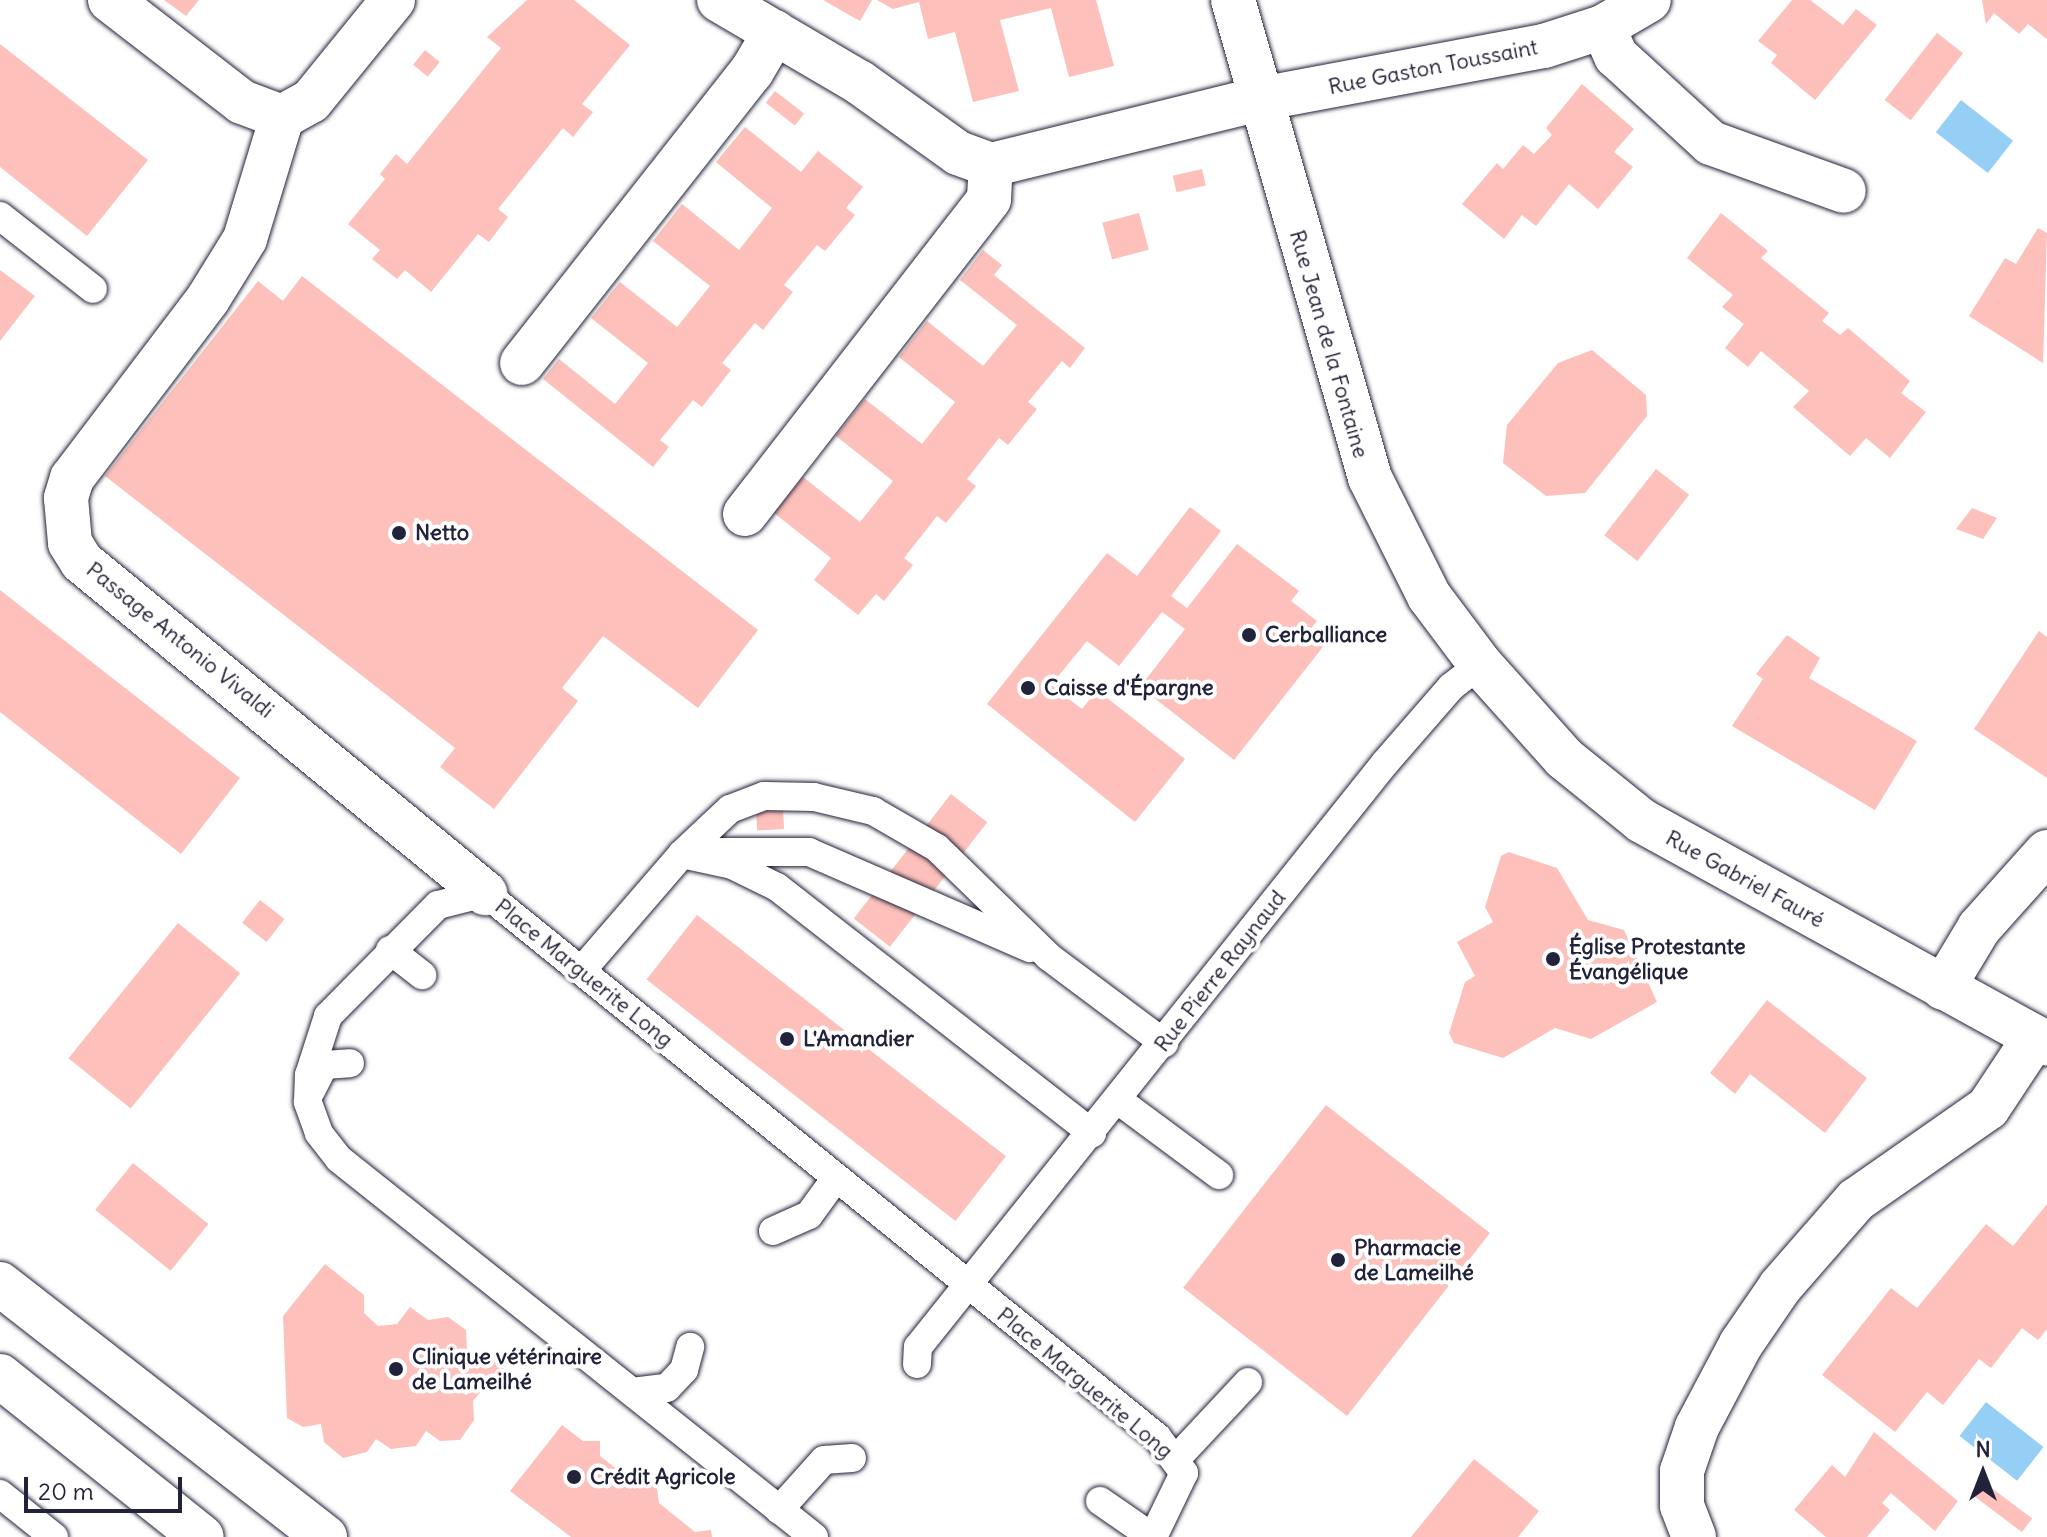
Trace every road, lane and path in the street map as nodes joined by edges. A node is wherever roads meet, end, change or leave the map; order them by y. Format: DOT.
graph roads {
  1 [pos="110,0"];
  2 [pos="393,0"];
  3 [pos="719,0"];
  4 [pos="1233,0"];
  5 [pos="1649,0"];
  6 [pos="1603,27"];
  7 [pos="775,32"];
  8 [pos="1260,99"];
  9 [pos="282,117"];
  10 [pos="991,165"];
  11 [pos="1844,191"];
  12 [pos="0,216"];
  13 [pos="93,289"];
  14 [pos="522,363"];
  15 [pos="745,514"];
  16 [pos="1480,664"];
  17 [pos="2047,852"];
  18 [pos="682,854"];
  19 [pos="485,893"];
  20 [pos="390,950"];
  21 [pos="1049,957"];
  22 [pos="582,970"];
  23 [pos="422,975"];
  24 [pos="1943,988"];
  25 [pos="2041,1041"];
  26 [pos="1164,1043"];
  27 [pos="350,1063"];
  28 [pos="1118,1100"];
  29 [pos="308,1102"];
  30 [pos="1092,1133"];
  31 [pos="1219,1175"];
  32 [pos="836,1178"];
  33 [pos="773,1231"];
  34 [pos="0,1284"];
  35 [pos="969,1286"];
  36 [pos="690,1347"];
  37 [pos="917,1364"];
  38 [pos="0,1376"];
  39 [pos="1248,1382"];
  40 [pos="632,1392"];
  41 [pos="852,1458"];
  42 [pos="1177,1458"];
  43 [pos="0,1494"];
  44 [pos="1100,1501"];
  45 [pos="779,1510"];
  46 [pos="54,1537"];
  47 [pos="202,1537"];
  48 [pos="325,1537"];
  49 [pos="814,1537"];
  50 [pos="1152,1537"];
  51 [pos="1694,1537"];
  1 -- 9 [label="street"];
  2 -- 9 [label="street"];
  3 -- 7 [label="street"];
  4 -- 8 [label="street, Rue Jean de la Fontaine"];
  5 -- 6 [label="street, Rue Gaston Toussaint"];
  6 -- 8 [label="street, Rue Gaston Toussaint"];
  6 -- 11 [label="street"];
  7 -- 10 [label="street"];
  7 -- 14 [label="street"];
  8 -- 10 [label="street, Rue Gaston Toussaint"];
  8 -- 16 [label="street, Rue Jean de la Fontaine"];
  9 -- 19 [label="street, Passage Antonio Vivaldi"];
  10 -- 15 [label="street"];
  12 -- 13 [label="lane"];
  16 -- 24 [label="street, Rue Gabriel Fauré"];
  16 -- 26 [label="lane, Rue Pierre Raynaud"];
  17 -- 24 [label="street"];
  18 -- 21 [label="lane"];
  18 -- 21 [label="lane"];
  18 -- 22 [label="lane"];
  18 -- 30 [label="lane"];
  19 -- 20 [label="lane, Place Marguerite Long"];
  19 -- 22 [label="lane, Place Marguerite Long"];
  20 -- 23 [label="lane"];
  20 -- 29 [label="lane, Place Marguerite Long"];
  21 -- 26 [label="lane"];
  22 -- 32 [label="lane, Place Marguerite Long"];
  24 -- 25 [label="street, Rue Gabriel Fauré"];
  25 -- 51 [label="street"];
  26 -- 28 [label="lane, Rue Pierre Raynaud"];
  27 -- 29 [label="lane"];
  28 -- 30 [label="lane, Rue Pierre Raynaud"];
  28 -- 31 [label="lane"];
  29 -- 40 [label="lane, Place Marguerite Long"];
  30 -- 35 [label="lane, Rue Pierre Raynaud"];
  32 -- 33 [label="lane"];
  32 -- 35 [label="lane, Place Marguerite Long"];
  34 -- 48 [label="street"];
  35 -- 37 [label="lane, Rue Pierre Raynaud"];
  35 -- 42 [label="lane, Place Marguerite Long"];
  36 -- 40 [label="lane"];
  38 -- 47 [label="street"];
  39 -- 42 [label="lane"];
  40 -- 45 [label="lane, Place Marguerite Long"];
  41 -- 45 [label="lane"];
  42 -- 50 [label="lane, Place Marguerite Long"];
  43 -- 46 [label="lane"];
  44 -- 50 [label="lane"];
  45 -- 49 [label="lane, Place Marguerite Long"];
}
